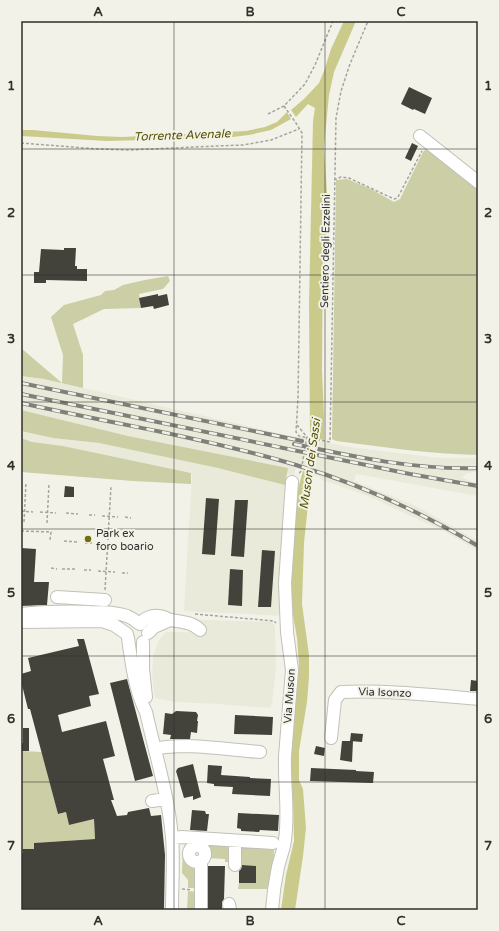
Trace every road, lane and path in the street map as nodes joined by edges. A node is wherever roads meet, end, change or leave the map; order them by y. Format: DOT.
graph roads {
  1 [pos="333,21"];
  2 [pos="368,21"];
  3 [pos="285,107"];
  4 [pos="268,114"];
  5 [pos="299,129"];
  6 [pos="423,139"];
  7 [pos="21,143"];
  8 [pos="334,180"];
  9 [pos="478,182"];
  10 [pos="297,425"];
  11 [pos="301,471"];
  12 [pos="26,482"];
  13 [pos="292,482"];
  14 [pos="49,484"];
  15 [pos="111,486"];
  16 [pos="21,511"];
  17 [pos="24,511"];
  18 [pos="33,512"];
  19 [pos="40,512"];
  20 [pos="48,512"];
  21 [pos="56,513"];
  22 [pos="66,513"];
  23 [pos="78,514"];
  24 [pos="89,515"];
  25 [pos="95,515"];
  26 [pos="102,516"];
  27 [pos="110,516"];
  28 [pos="118,517"];
  29 [pos="125,517"];
  30 [pos="131,518"];
  31 [pos="24,522"];
  32 [pos="48,523"];
  33 [pos="21,531"];
  34 [pos="50,540"];
  35 [pos="64,541"];
  36 [pos="77,542"];
  37 [pos="85,543"];
  38 [pos="92,543"];
  39 [pos="100,544"];
  40 [pos="108,544"];
  41 [pos="116,545"];
  42 [pos="123,545"];
  43 [pos="129,546"];
  44 [pos="51,568"];
  45 [pos="57,569"];
  46 [pos="62,569"];
  47 [pos="75,569"];
  48 [pos="84,570"];
  49 [pos="91,570"];
  50 [pos="98,571"];
  51 [pos="106,572"];
  52 [pos="115,572"];
  53 [pos="122,573"];
  54 [pos="128,573"];
  55 [pos="105,594"];
  56 [pos="57,598"];
  57 [pos="81,598"];
  58 [pos="80,612"];
  59 [pos="21,614"];
  60 [pos="196,614"];
  61 [pos="170,620"];
  62 [pos="60,621"];
  63 [pos="21,622"];
  64 [pos="139,623"];
  65 [pos="112,624"];
  66 [pos="277,624"];
  67 [pos="200,630"];
  68 [pos="127,636"];
  69 [pos="145,638"];
  70 [pos="478,699"];
  71 [pos="146,712"];
  72 [pos="331,738"];
  73 [pos="155,749"];
  74 [pos="260,752"];
  75 [pos="166,799"];
  76 [pos="152,801"];
  77 [pos="172,838"];
  78 [pos="235,841"];
  79 [pos="273,843"];
  80 [pos="199,862"];
  81 [pos="235,865"];
  82 [pos="180,889"];
  83 [pos="188,889"];
  84 [pos="172,910"];
  85 [pos="201,910"];
  86 [pos="272,910"];
  1 -- 3 [label="path"];
  2 -- 8 [label="path, Sentiero degli Ezzelini"];
  3 -- 4 [label="path"];
  3 -- 5 [label="path, Sentiero degli Ezzelini"];
  5 -- 7 [label="path"];
  5 -- 10 [label="path, Sentiero degli Ezzelini"];
  6 -- 8 [label="path"];
  6 -- 9 [label="street"];
  8 -- 10 [label="path, Sentiero degli Ezzelini"];
  10 -- 11 [label="path"];
  12 -- 17 [label="path"];
  13 -- 86 [label="street, Via Muson"];
  14 -- 20 [label="path"];
  15 -- 27 [label="path"];
  16 -- 17 [label="path"];
  17 -- 18 [label="path"];
  17 -- 31 [label="path"];
  19 -- 20 [label="path"];
  20 -- 21 [label="path"];
  20 -- 32 [label="path"];
  22 -- 23 [label="path"];
  24 -- 25 [label="path"];
  26 -- 27 [label="path"];
  27 -- 28 [label="path"];
  27 -- 40 [label="path"];
  29 -- 30 [label="path"];
  33 -- 34 [label="path"];
  35 -- 36 [label="path"];
  37 -- 38 [label="path"];
  39 -- 40 [label="path"];
  40 -- 41 [label="path"];
  40 -- 51 [label="path"];
  42 -- 43 [label="path"];
  44 -- 45 [label="path"];
  46 -- 47 [label="path"];
  48 -- 49 [label="path"];
  50 -- 51 [label="path"];
  51 -- 52 [label="path"];
  51 -- 55 [label="path"];
  53 -- 54 [label="path"];
  55 -- 57 [label="street"];
  56 -- 57 [label="street"];
  57 -- 58 [label="street"];
  58 -- 59 [label="street"];
  58 -- 62 [label="street"];
  58 -- 64 [label="street"];
  58 -- 65 [label="street"];
  60 -- 66 [label="path"];
  61 -- 64 [label="street"];
  61 -- 67 [label="street"];
  61 -- 69 [label="street"];
  62 -- 63 [label="street"];
  62 -- 65 [label="street"];
  64 -- 68 [label="street"];
  64 -- 69 [label="street"];
  65 -- 68 [label="street"];
  68 -- 69 [label="street"];
  68 -- 71 [label="street"];
  69 -- 71 [label="street"];
  70 -- 72 [label="street, Via Isonzo"];
  71 -- 73 [label="street"];
  73 -- 74 [label="street"];
  73 -- 75 [label="street"];
  75 -- 76 [label="street"];
  75 -- 77 [label="street"];
  77 -- 78 [label="street"];
  77 -- 84 [label="street"];
  78 -- 79 [label="street"];
  78 -- 81 [label="street"];
  80 -- 85 [label="street"];
  82 -- 83 [label="path"];
}
